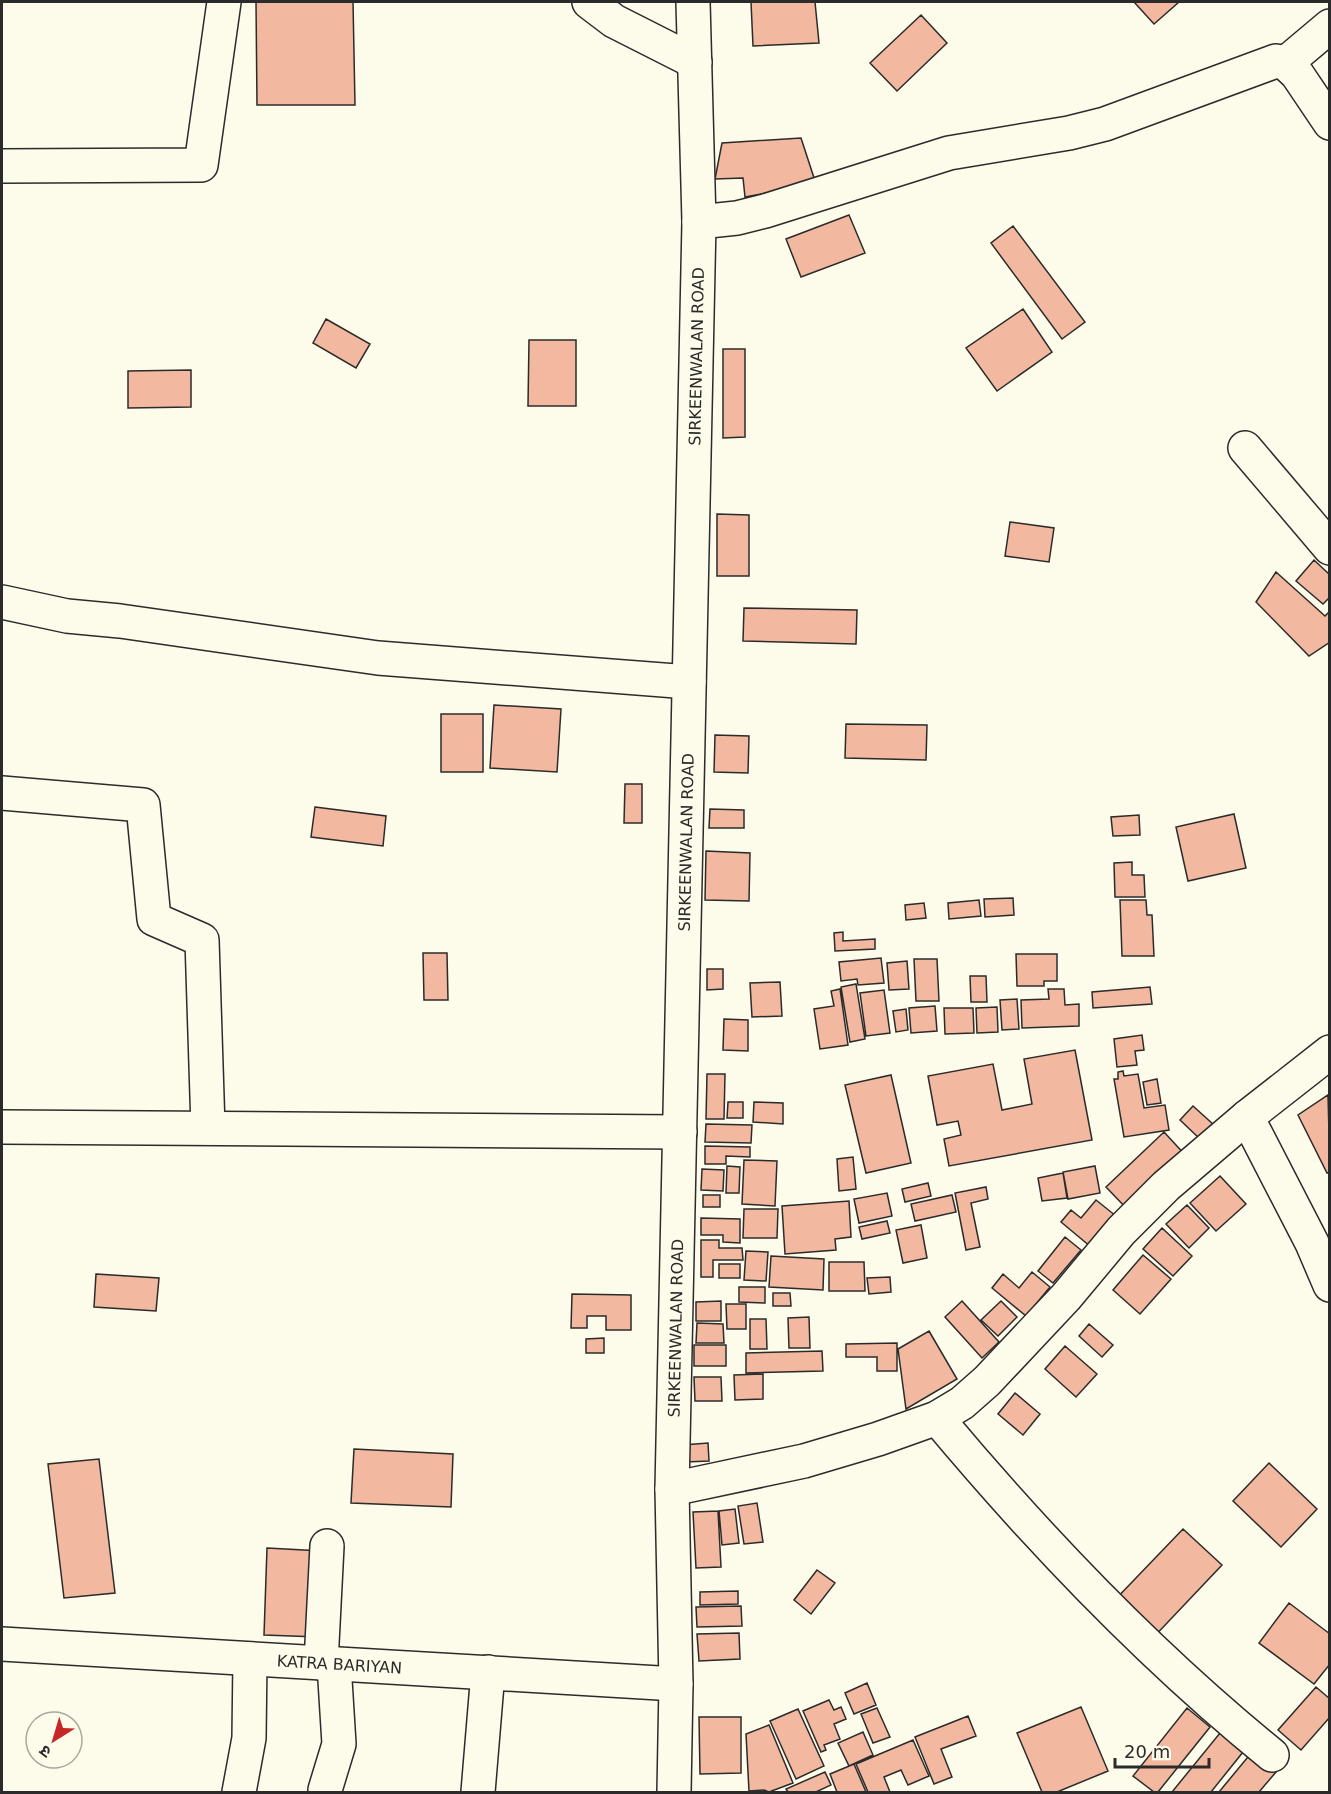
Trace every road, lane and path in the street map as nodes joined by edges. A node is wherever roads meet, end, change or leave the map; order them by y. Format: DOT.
graph roads {
  1 [pos="224,2"];
  2 [pos="589,2"];
  3 [pos="693,2"];
  4 [pos="1329,26"];
  5 [pos="695,62"];
  6 [pos="1286,63"];
  7 [pos="1329,123"];
  8 [pos="2,166"];
  9 [pos="699,222"];
  10 [pos="1245,448"];
  11 [pos="1329,548"];
  12 [pos="2,602"];
  13 [pos="689,682"];
  14 [pos="2,793"];
  15 [pos="1329,1052"];
  16 [pos="1247,1117"];
  17 [pos="2,1127"];
  18 [pos="208,1128"];
  19 [pos="680,1132"];
  20 [pos="1329,1285"];
  21 [pos="937,1419"];
  22 [pos="672,1490"];
  23 [pos="327,1546"];
  24 [pos="2,1644"];
  25 [pos="250,1659"];
  26 [pos="328,1664"];
  27 [pos="488,1672"];
  28 [pos="676,1684"];
  29 [pos="1272,1755"];
  30 [pos="325,1790"];
  31 [pos="239,1792"];
  32 [pos="478,1792"];
  33 [pos="674,1792"];
  1 -- 8 [label="street"];
  2 -- 5 [label="street"];
  3 -- 5 [label="street, SIRKEENWALAN ROAD"];
  4 -- 6 [label="street"];
  5 -- 9 [label="street, SIRKEENWALAN ROAD"];
  6 -- 7 [label="street"];
  6 -- 9 [label="street"];
  9 -- 13 [label="street, SIRKEENWALAN ROAD"];
  10 -- 11 [label="street"];
  12 -- 13 [label="street"];
  13 -- 19 [label="street, SIRKEENWALAN ROAD"];
  14 -- 18 [label="street"];
  15 -- 16 [label="street"];
  16 -- 20 [label="street"];
  16 -- 21 [label="street"];
  17 -- 18 [label="street"];
  18 -- 19 [label="street"];
  19 -- 22 [label="street, SIRKEENWALAN ROAD"];
  21 -- 22 [label="street"];
  21 -- 29 [label="street"];
  22 -- 28 [label="street, SIRKEENWALAN ROAD"];
  23 -- 26 [label="street"];
  24 -- 25 [label="street, KATRA BARIYAN"];
  25 -- 26 [label="street, KATRA BARIYAN"];
  25 -- 31 [label="street"];
  26 -- 27 [label="street, KATRA BARIYAN"];
  26 -- 30 [label="street"];
  27 -- 28 [label="street, KATRA BARIYAN"];
  27 -- 32 [label="street"];
  28 -- 33 [label="street, SIRKEENWALAN ROAD"];
}
